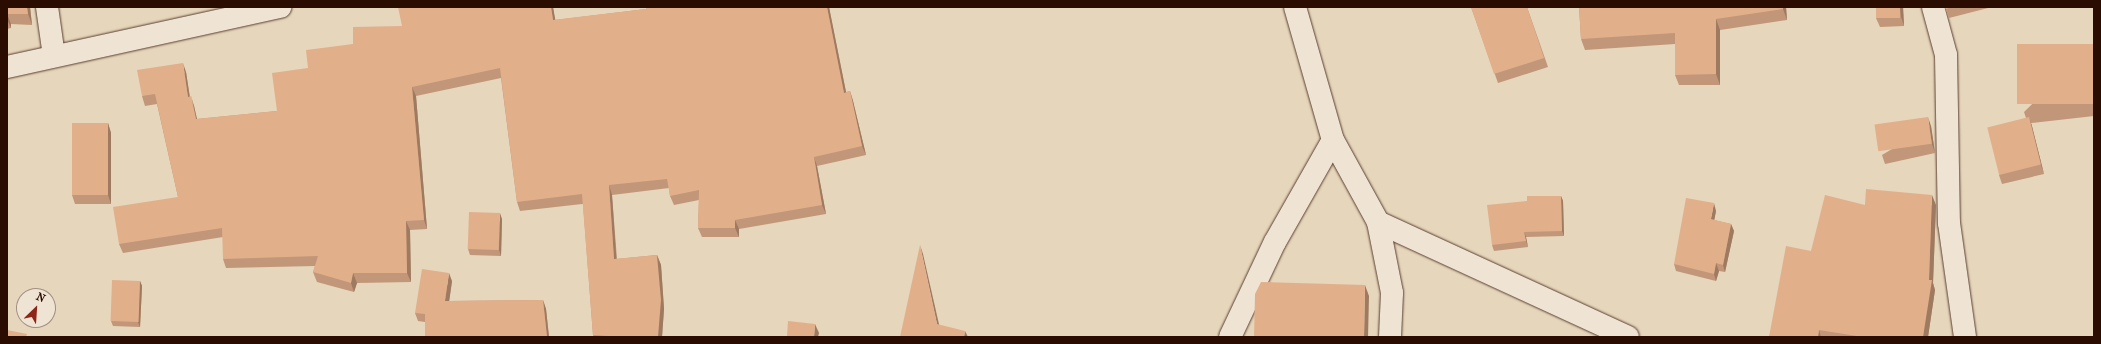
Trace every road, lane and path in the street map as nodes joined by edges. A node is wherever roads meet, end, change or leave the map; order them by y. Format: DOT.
graph roads {
  1 [pos="47,7"];
  2 [pos="280,7"];
  3 [pos="1294,7"];
  4 [pos="1933,7"];
  5 [pos="54,56"];
  6 [pos="7,67"];
  7 [pos="1333,140"];
  8 [pos="1378,222"];
  9 [pos="1230,337"];
  10 [pos="1390,337"];
  11 [pos="1628,337"];
  12 [pos="1965,337"];
  1 -- 5 [label="street"];
  2 -- 5 [label="street"];
  3 -- 7 [label="street"];
  4 -- 12 [label="street"];
  5 -- 6 [label="street"];
  7 -- 8 [label="street"];
  7 -- 9 [label="street"];
  8 -- 10 [label="street"];
  8 -- 11 [label="street"];
}
